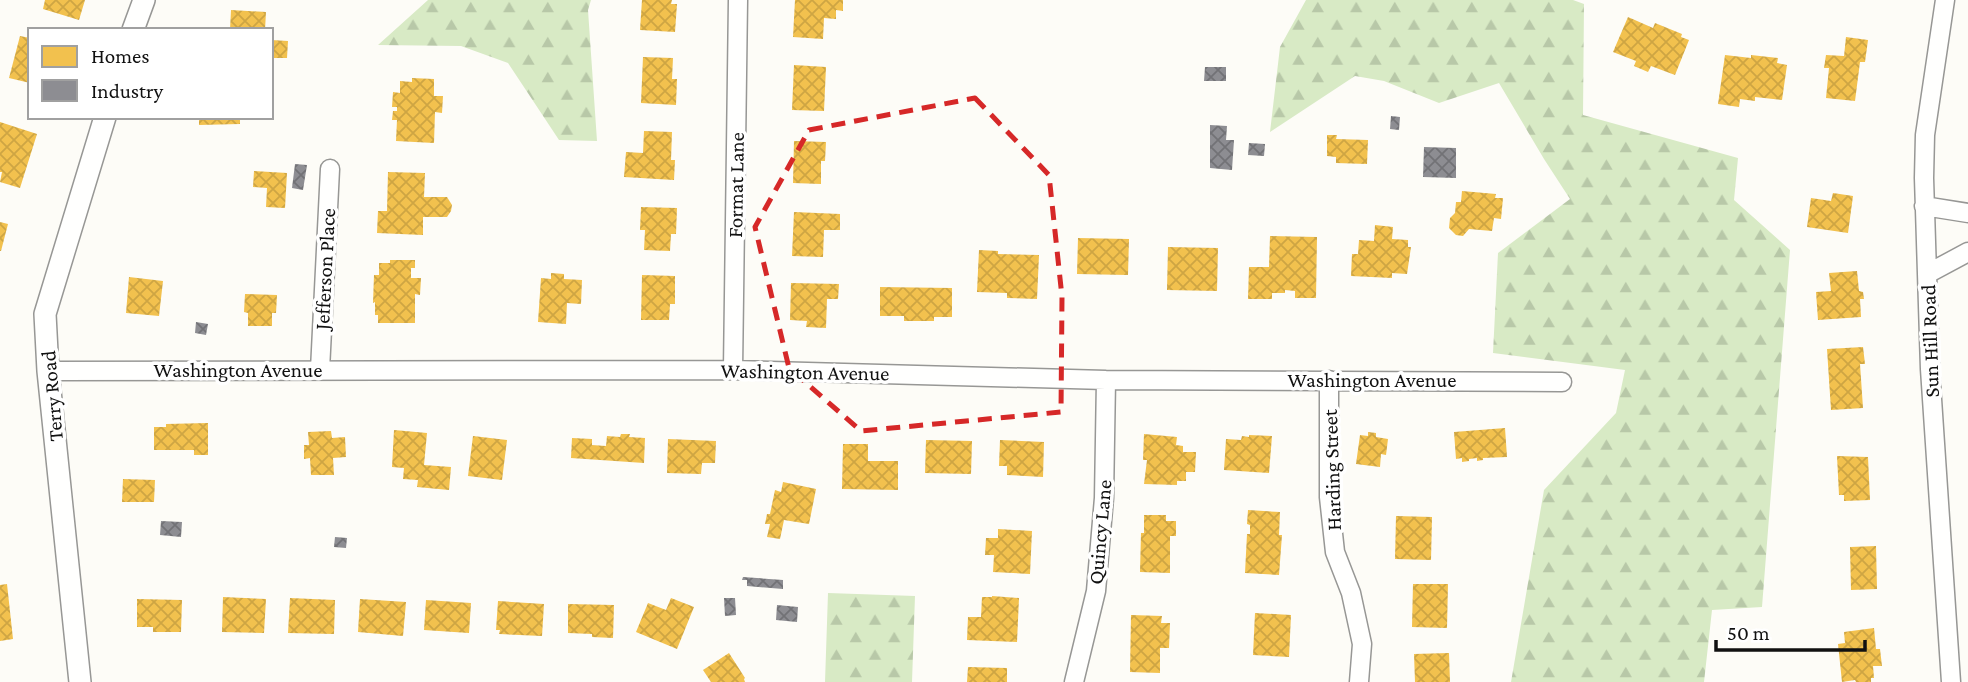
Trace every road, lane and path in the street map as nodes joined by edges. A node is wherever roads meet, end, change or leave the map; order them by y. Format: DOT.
graph roads {
  1 [pos="144,0"];
  2 [pos="738,0"];
  3 [pos="1945,0"];
  4 [pos="134,28"];
  5 [pos="104,119"];
  6 [pos="330,169"];
  7 [pos="1924,206"];
  8 [pos="1968,213"];
  9 [pos="1968,252"];
  10 [pos="1927,274"];
  11 [pos="48,370"];
  12 [pos="320,370"];
  13 [pos="733,370"];
  14 [pos="1106,380"];
  15 [pos="1329,380"];
  16 [pos="1562,382"];
  17 [pos="80,682"];
  18 [pos="1074,682"];
  19 [pos="1359,682"];
  20 [pos="1951,682"];
  1 -- 4 [label="street"];
  2 -- 13 [label="street, Format Lane"];
  3 -- 7 [label="street, Sun Hill Road"];
  5 -- 11 [label="street, Terry Road"];
  6 -- 12 [label="street, Jefferson Place"];
  7 -- 8 [label="street"];
  7 -- 10 [label="street, Sun Hill Road"];
  9 -- 10 [label="street"];
  10 -- 20 [label="street, Sun Hill Road"];
  11 -- 12 [label="street, Washington Avenue"];
  11 -- 17 [label="street, Terry Road"];
  12 -- 13 [label="street, Washington Avenue"];
  13 -- 14 [label="street, Washington Avenue"];
  14 -- 15 [label="street, Washington Avenue"];
  14 -- 18 [label="street, Quincy Lane"];
  15 -- 16 [label="street, Washington Avenue"];
  15 -- 19 [label="street, Harding Street"];
}
